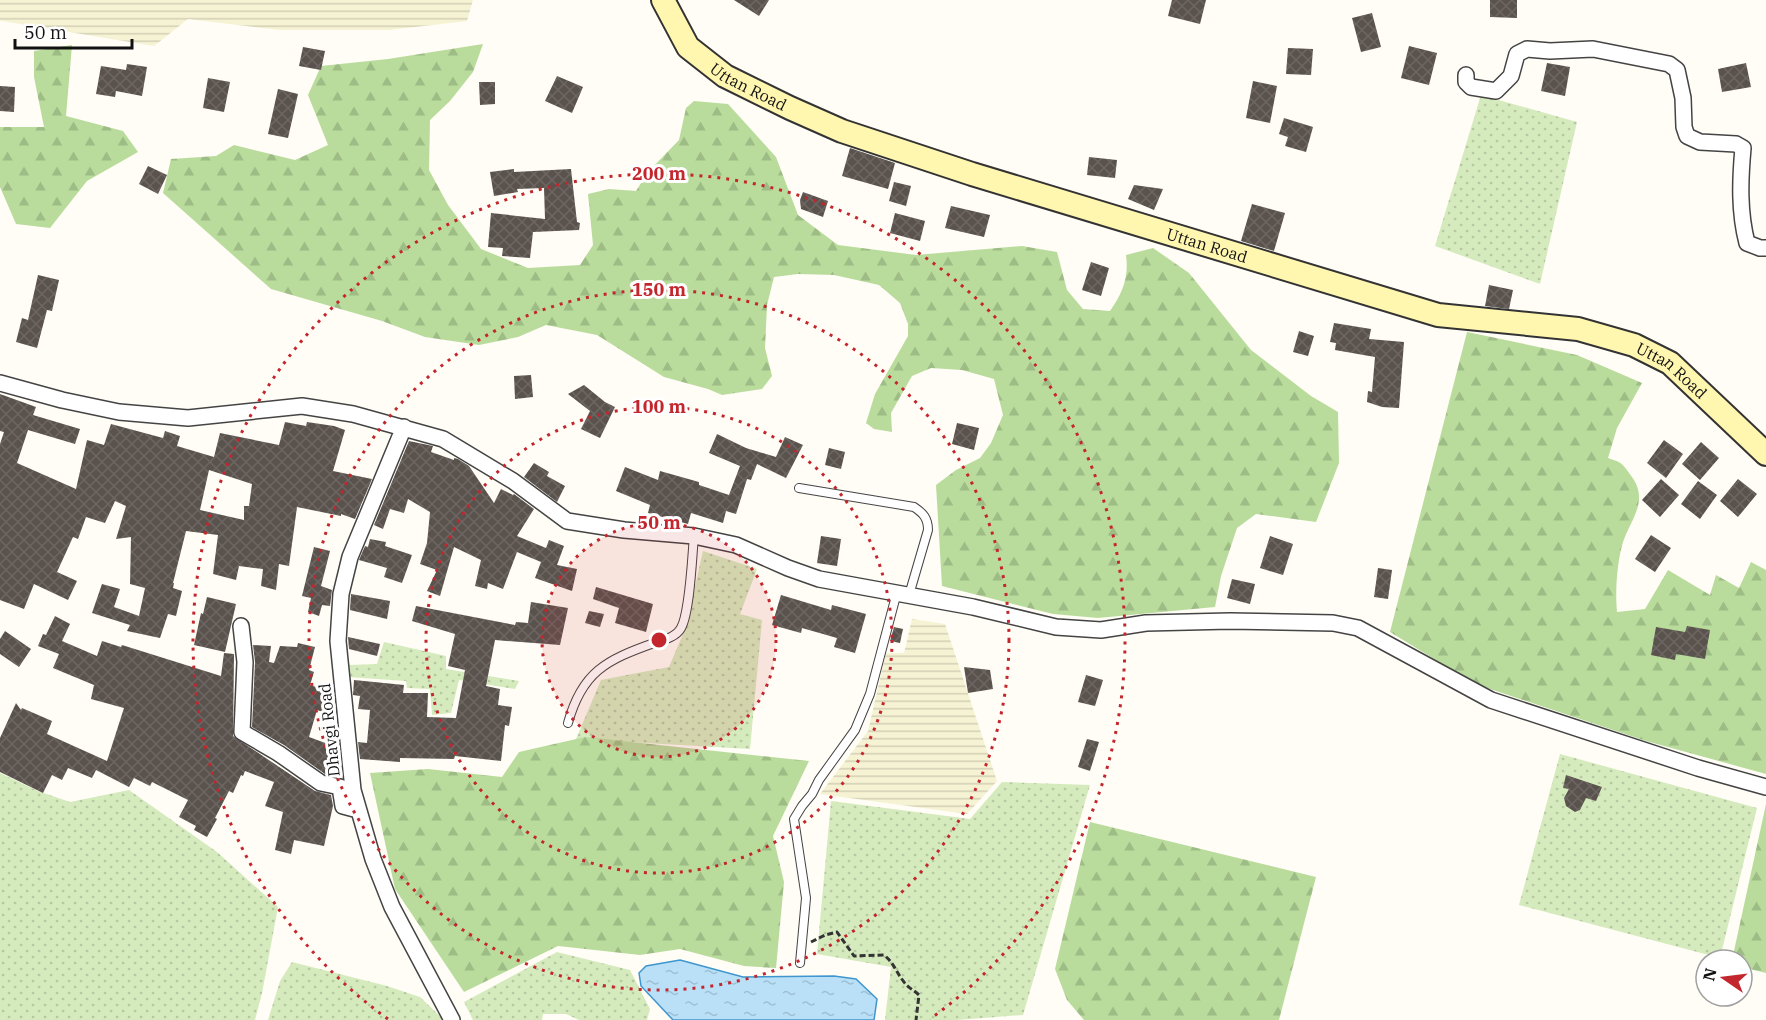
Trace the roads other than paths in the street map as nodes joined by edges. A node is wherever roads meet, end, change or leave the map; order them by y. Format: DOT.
graph roads {
  1 [pos="663,0"];
  2 [pos="1466,75"];
  3 [pos="1766,249"];
  4 [pos="0,383"];
  5 [pos="404,427"];
  6 [pos="1766,454"];
  7 [pos="799,488"];
  8 [pos="694,536"];
  9 [pos="903,594"];
  10 [pos="241,626"];
  11 [pos="568,723"];
  12 [pos="1766,787"];
  13 [pos="358,810"];
  14 [pos="800,963"];
  15 [pos="452,1020"];
  1 -- 6 [label="main road, Uttan Road"];
  2 -- 3 [label="street"];
  4 -- 5 [label="street"];
  5 -- 8 [label="street"];
  5 -- 13 [label="street, Dhavgi Road"];
  7 -- 9 [label="lane"];
  8 -- 9 [label="street"];
  8 -- 11 [label="lane"];
  9 -- 12 [label="street"];
  9 -- 14 [label="lane"];
  10 -- 13 [label="street"];
  13 -- 15 [label="street, Dhavgi Road"];
}
